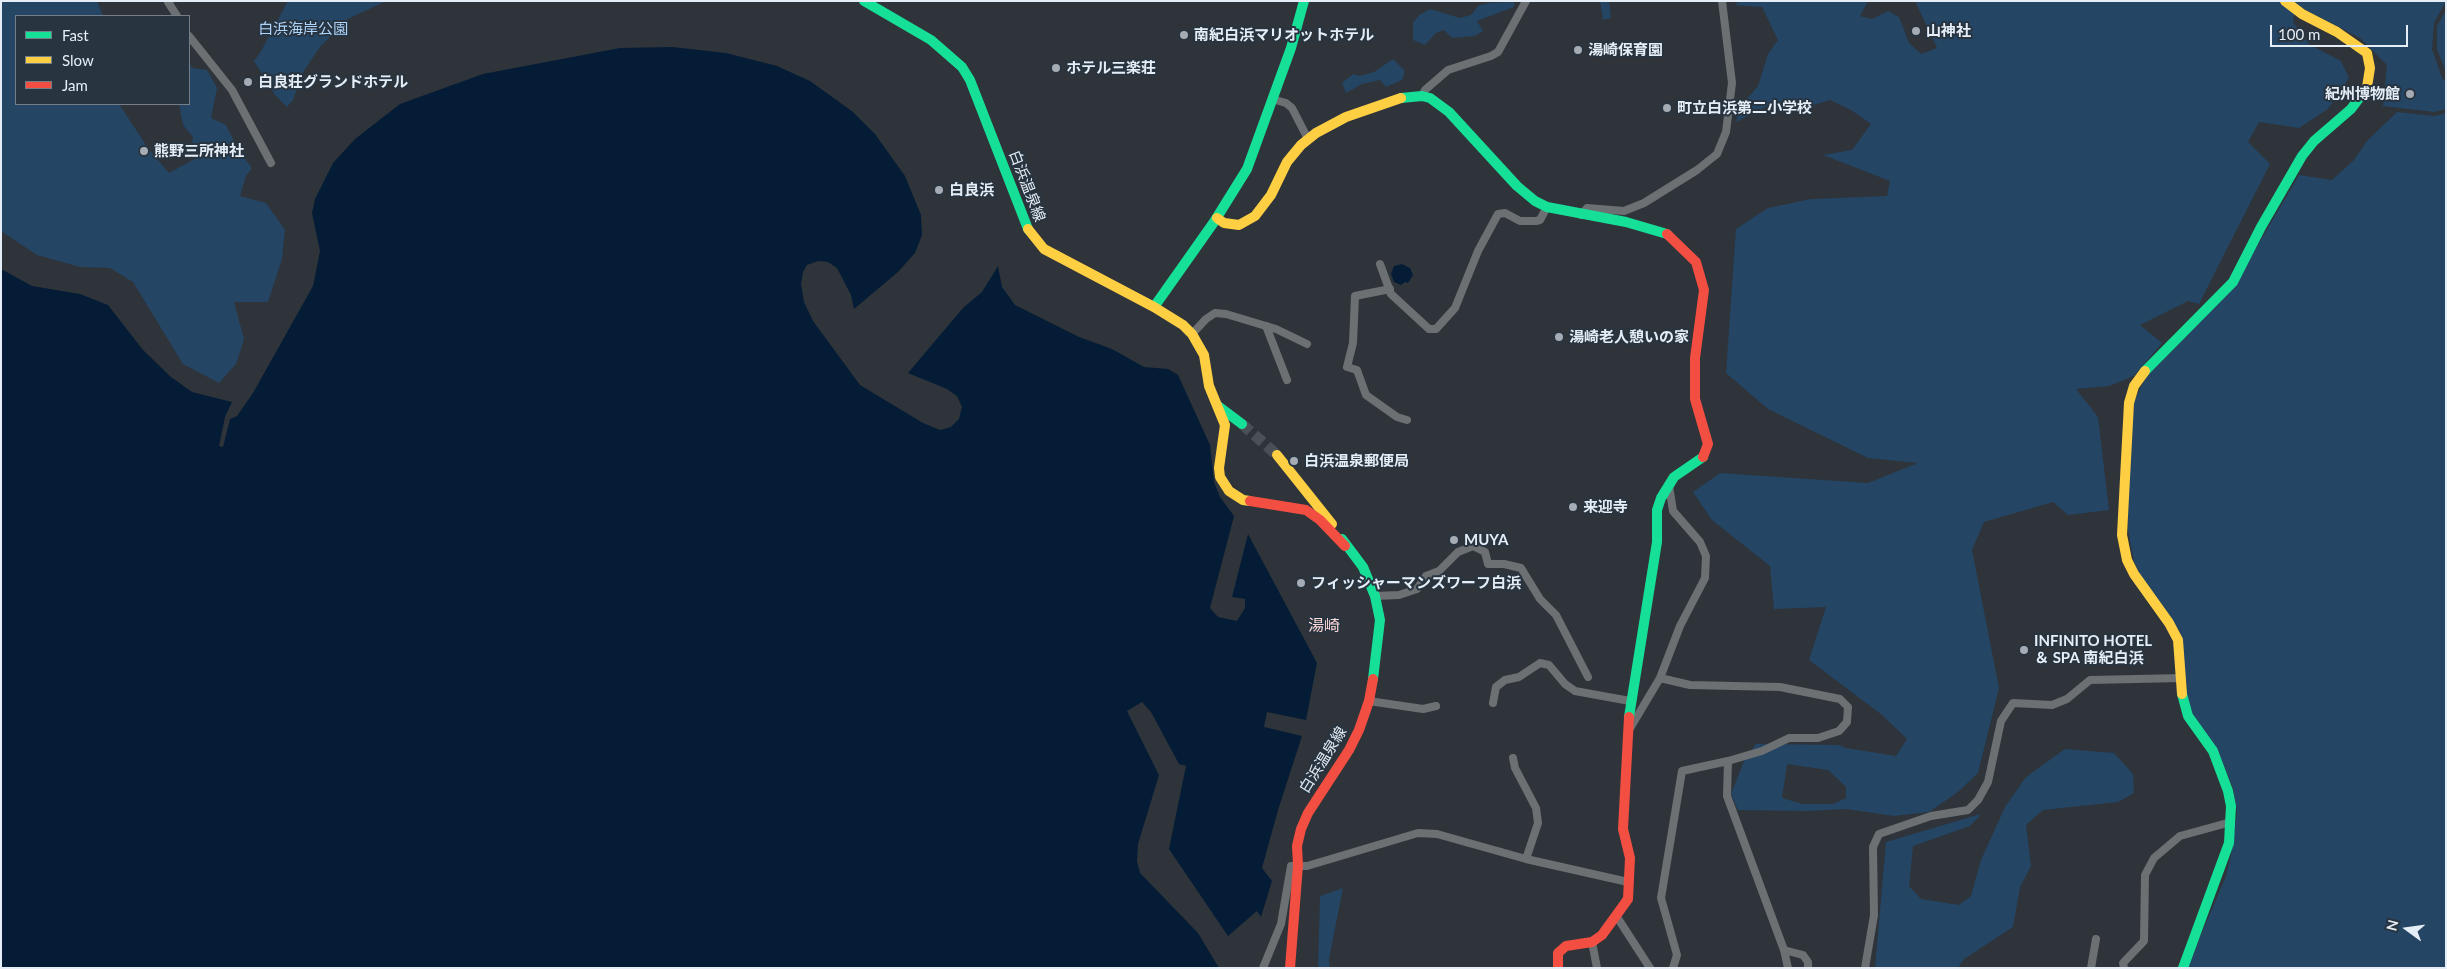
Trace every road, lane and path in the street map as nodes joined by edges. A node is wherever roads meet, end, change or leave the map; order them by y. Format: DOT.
graph roads {
  1 [pos="170,1"];
  2 [pos="864,1"];
  3 [pos="1304,1"];
  4 [pos="1526,1"];
  5 [pos="1722,1"];
  6 [pos="2285,1"];
  7 [pos="175,15"];
  8 [pos="190,37"];
  9 [pos="1422,96"];
  10 [pos="1272,99"];
  11 [pos="1308,139"];
  12 [pos="271,163"];
  13 [pos="1546,207"];
  14 [pos="1581,215"];
  15 [pos="1216,218"];
  16 [pos="1380,264"];
  17 [pos="1390,289"];
  18 [pos="1154,306"];
  19 [pos="1266,326"];
  20 [pos="1192,334"];
  21 [pos="1307,344"];
  22 [pos="1287,380"];
  23 [pos="1216,405"];
  24 [pos="1406,420"];
  25 [pos="1242,424"];
  26 [pos="1277,455"];
  27 [pos="1669,485"];
  28 [pos="1345,546"];
  29 [pos="1375,596"];
  30 [pos="1588,677"];
  31 [pos="1660,678"];
  32 [pos="2182,678"];
  33 [pos="1369,701"];
  34 [pos="1630,701"];
  35 [pos="1492,703"];
  36 [pos="1436,706"];
  37 [pos="1628,732"];
  38 [pos="1513,758"];
  39 [pos="1728,761"];
  40 [pos="2231,822"];
  41 [pos="1526,859"];
  42 [pos="1298,866"];
  43 [pos="1628,882"];
  44 [pos="1617,917"];
  45 [pos="2096,939"];
  46 [pos="1592,942"];
  47 [pos="1784,950"];
  48 [pos="1263,968"];
  49 [pos="1290,968"];
  50 [pos="1558,968"];
  51 [pos="1597,968"];
  52 [pos="1650,968"];
  53 [pos="1673,968"];
  54 [pos="1788,968"];
  55 [pos="1808,968"];
  56 [pos="1865,968"];
  57 [pos="2091,968"];
  58 [pos="2124,968"];
  59 [pos="2183,968"];
  1 -- 7 [label="street"];
  2 -- 18 [label="street, 白浜温泉線"];
  3 -- 10 [label="street"];
  4 -- 9 [label="street"];
  5 -- 14 [label="street"];
  6 -- 32 [label="street"];
  8 -- 12 [label="street"];
  9 -- 11 [label="street"];
  9 -- 13 [label="street"];
  10 -- 11 [label="street"];
  10 -- 15 [label="street"];
  11 -- 15 [label="street"];
  13 -- 14 [label="street"];
  13 -- 17 [label="street"];
  14 -- 27 [label="street"];
  15 -- 18 [label="street"];
  16 -- 17 [label="street"];
  17 -- 24 [label="street"];
  18 -- 20 [label="street, 白浜温泉線"];
  19 -- 20 [label="street"];
  19 -- 21 [label="street"];
  19 -- 22 [label="street"];
  20 -- 23 [label="street, 白浜温泉線"];
  23 -- 25 [label="street"];
  23 -- 28 [label="street, 白浜温泉線"];
  26 -- 28 [label="street, 白浜温泉線"];
  27 -- 31 [label="street"];
  27 -- 34 [label="street"];
  28 -- 29 [label="street, 白浜温泉線"];
  29 -- 30 [label="street"];
  29 -- 33 [label="street, 白浜温泉線"];
  31 -- 37 [label="street"];
  31 -- 39 [label="street"];
  32 -- 40 [label="street"];
  32 -- 56 [label="street"];
  33 -- 36 [label="street"];
  33 -- 42 [label="street, 白浜温泉線"];
  34 -- 35 [label="street"];
  34 -- 37 [label="street"];
  37 -- 43 [label="street"];
  38 -- 41 [label="street"];
  39 -- 47 [label="street"];
  39 -- 53 [label="street"];
  40 -- 58 [label="street"];
  40 -- 59 [label="street"];
  41 -- 42 [label="street"];
  41 -- 43 [label="street"];
  42 -- 48 [label="street"];
  42 -- 49 [label="street, 白浜温泉線"];
  43 -- 44 [label="street"];
  44 -- 46 [label="street"];
  44 -- 52 [label="street"];
  45 -- 57 [label="street"];
  46 -- 50 [label="street"];
  46 -- 51 [label="street"];
  47 -- 54 [label="street"];
  47 -- 55 [label="street"];
}
